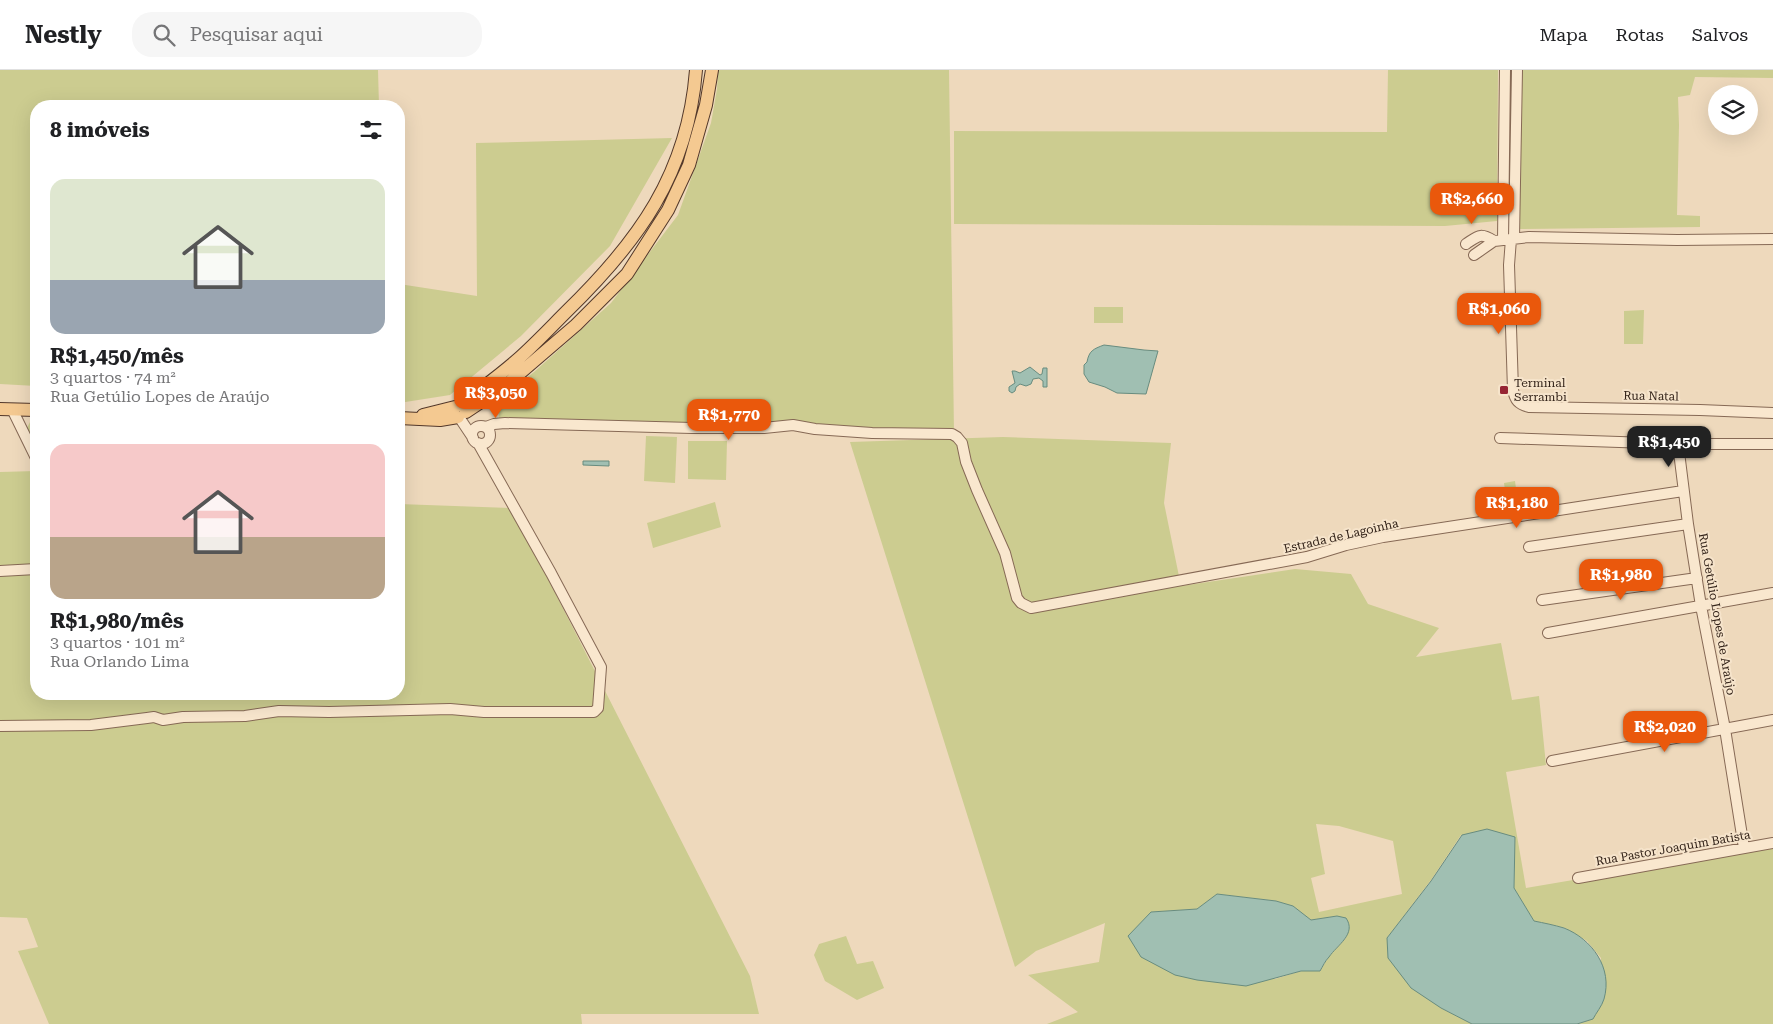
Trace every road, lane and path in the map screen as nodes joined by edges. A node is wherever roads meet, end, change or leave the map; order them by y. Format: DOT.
graph roads {
  1 [pos="1505,70"];
  2 [pos="1516,70"];
  3 [pos="711,74"];
  4 [pos="695,78"];
  5 [pos="708,91"];
  6 [pos="1506,239"];
  7 [pos="1773,239"];
  8 [pos="1466,244"];
  9 [pos="1474,255"];
  10 [pos="1499,316"];
  11 [pos="1511,316"];
  12 [pos="6,409"];
  13 [pos="30,410"];
  14 [pos="461,412"];
  15 [pos="1773,413"];
  16 [pos="405,418"];
  17 [pos="482,426"];
  18 [pos="1500,438"];
  19 [pos="475,441"];
  20 [pos="1678,444"];
  21 [pos="1773,444"];
  22 [pos="30,448"];
  23 [pos="1683,491"];
  24 [pos="1688,524"];
  25 [pos="1529,547"];
  26 [pos="30,569"];
  27 [pos="0,571"];
  28 [pos="1697,578"];
  29 [pos="1773,593"];
  30 [pos="1542,600"];
  31 [pos="1701,606"];
  32 [pos="1548,633"];
  33 [pos="1773,720"];
  34 [pos="0,726"];
  35 [pos="1725,729"];
  36 [pos="1552,761"];
  37 [pos="1773,843"];
  38 [pos="1744,848"];
  39 [pos="1578,878"];
  1 -- 6 [label="street"];
  2 -- 6 [label="street"];
  3 -- 4 [label="main road"];
  3 -- 5 [label="main road"];
  4 -- 5 [label="main road"];
  4 -- 14 [label="main road"];
  5 -- 14 [label="main road"];
  6 -- 7 [label="street"];
  6 -- 8 [label="street"];
  6 -- 9 [label="street"];
  6 -- 11 [label="street"];
  10 -- 11 [label="street"];
  11 -- 15 [label="street, Rua Natal"];
  12 -- 13 [label="main road"];
  12 -- 22 [label="street"];
  14 -- 16 [label="main road"];
  14 -- 17 [label="street"];
  14 -- 19 [label="street"];
  17 -- 19 [label="street"];
  17 -- 19 [label="street"];
  17 -- 23 [label="street, Estrada de Lagoinha"];
  18 -- 20 [label="street"];
  19 -- 34 [label="street"];
  20 -- 21 [label="street"];
  20 -- 23 [label="street, Rua Getúlio Lopes de Araújo"];
  23 -- 24 [label="street, Rua Getúlio Lopes de Araújo"];
  24 -- 25 [label="street"];
  24 -- 28 [label="street, Rua Getúlio Lopes de Araújo"];
  26 -- 27 [label="street"];
  28 -- 30 [label="street"];
  28 -- 31 [label="street, Rua Getúlio Lopes de Araújo"];
  29 -- 31 [label="street"];
  31 -- 32 [label="street"];
  31 -- 35 [label="street, Rua Getúlio Lopes de Araújo"];
  33 -- 35 [label="street"];
  35 -- 36 [label="street"];
  35 -- 38 [label="street, Rua Getúlio Lopes de Araújo"];
  37 -- 38 [label="street, Rua Pastor Joaquim Batista"];
  38 -- 39 [label="street, Rua Pastor Joaquim Batista"];
}
